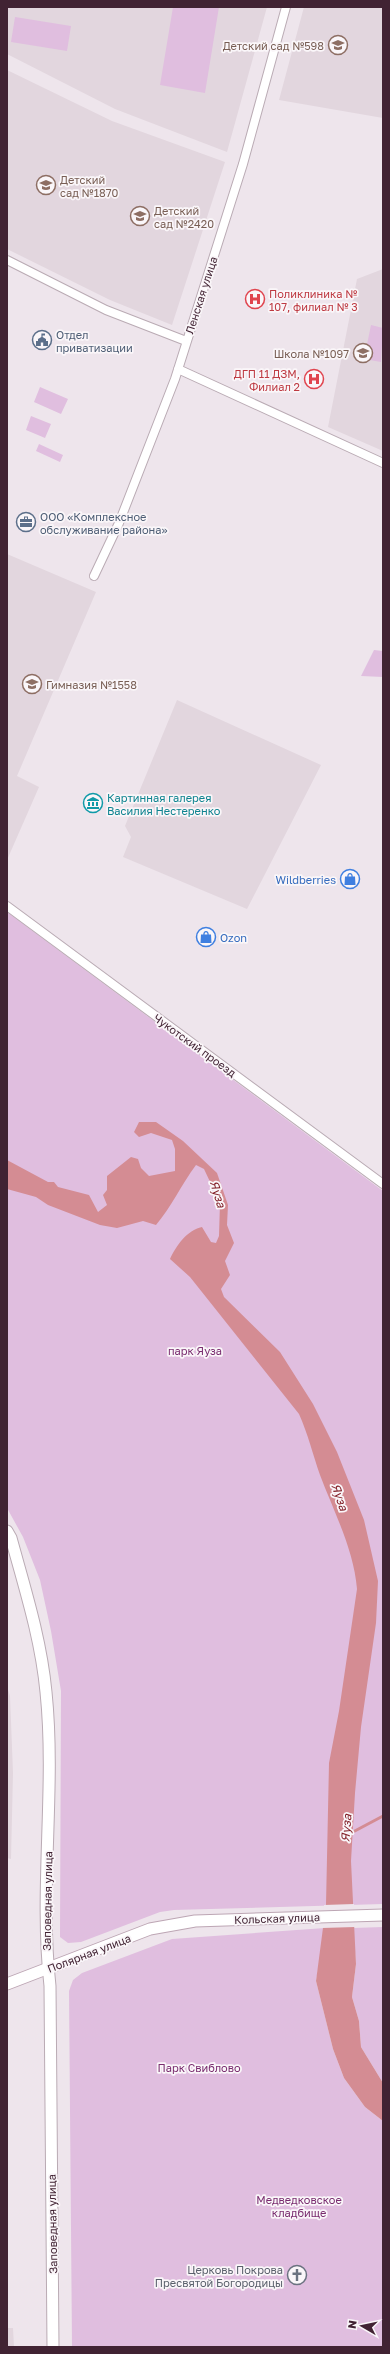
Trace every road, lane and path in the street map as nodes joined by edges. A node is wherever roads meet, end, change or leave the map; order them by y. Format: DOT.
graph roads {
  1 [pos="286,7"];
  2 [pos="7,260"];
  3 [pos="186,342"];
  4 [pos="178,369"];
  5 [pos="383,463"];
  6 [pos="94,576"];
  7 [pos="7,906"];
  8 [pos="383,1184"];
  9 [pos="7,1532"];
  10 [pos="381,1915"];
  11 [pos="172,1925"];
  12 [pos="48,1968"];
  13 [pos="7,1984"];
  14 [pos="53,2347"];
  1 -- 3 [label="street, Ленская улица"];
  2 -- 3 [label="street"];
  3 -- 4 [label="street, Ленская улица"];
  4 -- 5 [label="street"];
  4 -- 6 [label="street, Ленская улица"];
  7 -- 8 [label="street, Чукотский проезд"];
  9 -- 12 [label="street, Заповедная улица"];
  10 -- 11 [label="street, Кольская улица"];
  11 -- 12 [label="street, Полярная улица"];
  12 -- 13 [label="street, Полярная улица"];
  12 -- 14 [label="street, Заповедная улица"];
}
